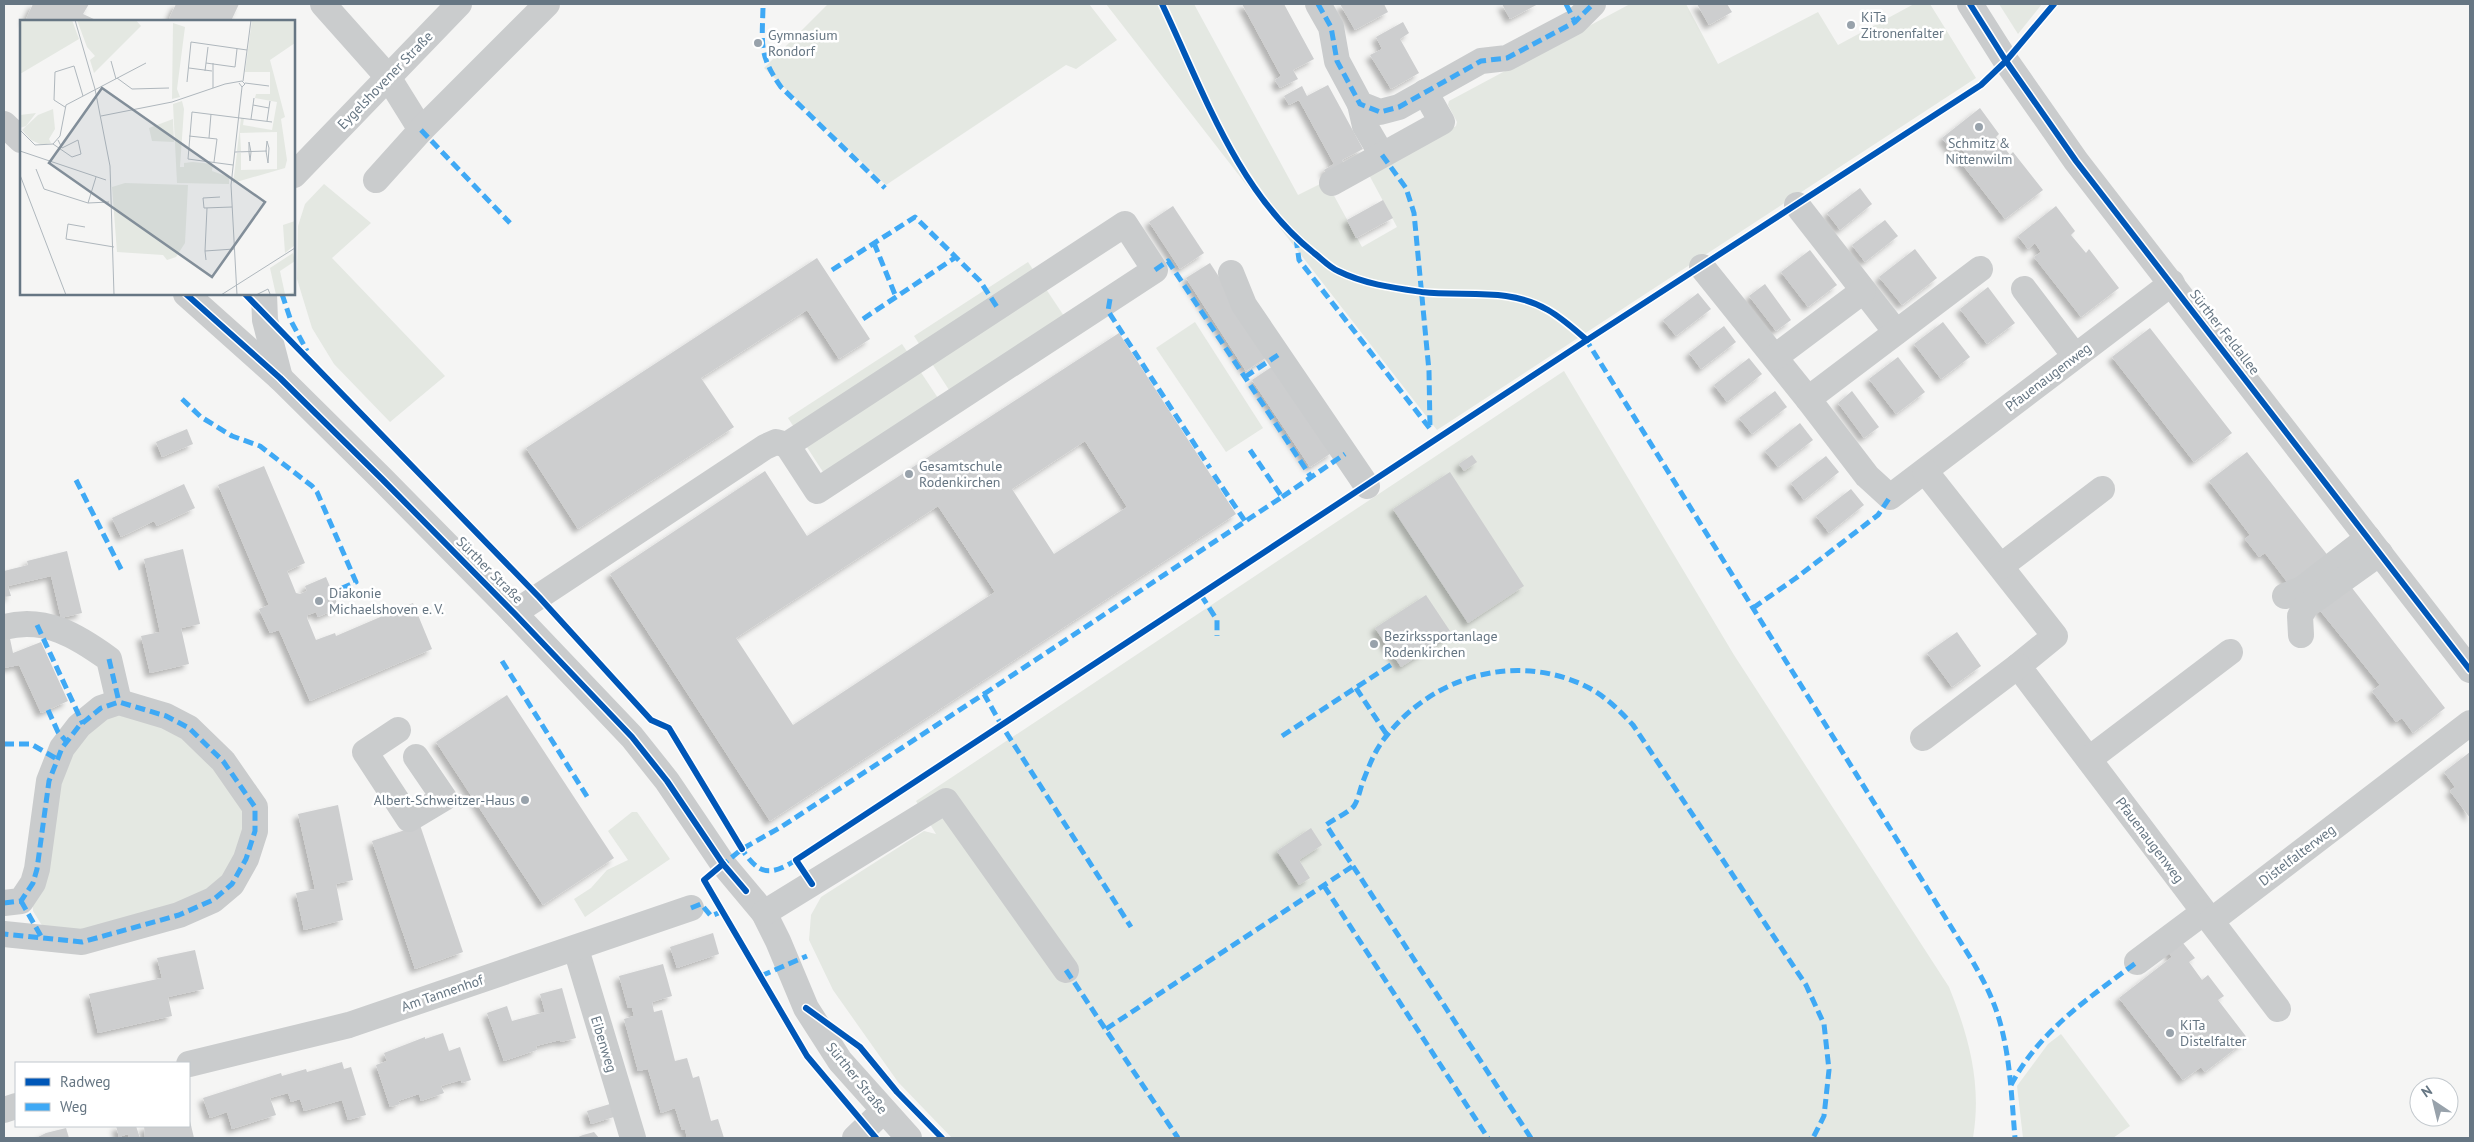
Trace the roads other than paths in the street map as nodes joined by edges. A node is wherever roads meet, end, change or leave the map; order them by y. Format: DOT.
graph roads {
  1 [pos="323,4"];
  2 [pos="459,4"];
  3 [pos="547,4"];
  4 [pos="1318,4"];
  5 [pos="1970,4"];
  6 [pos="1578,10"];
  7 [pos="388,78"];
  8 [pos="1425,92"];
  9 [pos="1360,104"];
  10 [pos="4,124"];
  11 [pos="421,130"];
  12 [pos="20,139"];
  13 [pos="1382,155"];
  14 [pos="303,162"];
  15 [pos="295,174"];
  16 [pos="376,180"];
  17 [pos="1332,183"];
  18 [pos="1797,205"];
  19 [pos="1702,267"];
  20 [pos="1980,269"];
  21 [pos="1231,273"];
  22 [pos="2172,283"];
  23 [pos="2024,289"];
  24 [pos="1863,291"];
  25 [pos="187,295"];
  26 [pos="264,295"];
  27 [pos="1896,332"];
  28 [pos="2075,356"];
  29 [pos="1775,357"];
  30 [pos="280,378"];
  31 [pos="1808,399"];
  32 [pos="787,445"];
  33 [pos="1925,471"];
  34 [pos="1367,486"];
  35 [pos="2102,489"];
  36 [pos="2374,546"];
  37 [pos="2001,566"];
  38 [pos="2285,596"];
  39 [pos="514,613"];
  40 [pos="4,627"];
  41 [pos="2301,636"];
  42 [pos="2230,652"];
  43 [pos="2018,666"];
  44 [pos="2470,670"];
  45 [pos="118,702"];
  46 [pos="2470,723"];
  47 [pos="398,730"];
  48 [pos="1923,738"];
  49 [pos="416,757"];
  50 [pos="2089,759"];
  51 [pos="12,902"];
  52 [pos="691,908"];
  53 [pos="764,913"];
  54 [pos="2208,916"];
  55 [pos="4,934"];
  56 [pos="42,938"];
  57 [pos="576,949"];
  58 [pos="2137,962"];
  59 [pos="1066,970"];
  60 [pos="2278,1009"];
  61 [pos="190,1064"];
  62 [pos="883,1111"];
  63 [pos="633,1138"];
  64 [pos="855,1138"];
  65 [pos="909,1138"];
  1 -- 7 [label="street"];
  2 -- 7 [label="street, Eygelshovener Straße"];
  3 -- 11 [label="street"];
  4 -- 9 [label="street"];
  5 -- 22 [label="street, Sürther Feldallee"];
  6 -- 8 [label="street"];
  7 -- 11 [label="street"];
  7 -- 14 [label="street, Eygelshovener Straße"];
  8 -- 9 [label="street"];
  8 -- 13 [label="street"];
  9 -- 13 [label="street"];
  10 -- 12 [label="street"];
  11 -- 16 [label="street"];
  13 -- 17 [label="street"];
  14 -- 15 [label="street, Eygelshovener Straße"];
  18 -- 24 [label="street"];
  19 -- 29 [label="street, Pfauenaugenweg"];
  20 -- 27 [label="street"];
  21 -- 34 [label="street"];
  22 -- 28 [label="street, Pfauenaugenweg"];
  22 -- 36 [label="street, Sürther Feldallee"];
  23 -- 28 [label="street"];
  24 -- 27 [label="street"];
  24 -- 29 [label="street"];
  25 -- 30 [label="street, Sürther Straße"];
  26 -- 30 [label="street"];
  27 -- 31 [label="street"];
  28 -- 33 [label="street, Pfauenaugenweg"];
  29 -- 31 [label="street, Pfauenaugenweg"];
  30 -- 39 [label="street, Sürther Straße"];
  31 -- 33 [label="street, Pfauenaugenweg"];
  32 -- 32 [label="street"];
  32 -- 39 [label="street"];
  33 -- 37 [label="street"];
  35 -- 37 [label="street"];
  36 -- 38 [label="street"];
  36 -- 41 [label="street"];
  36 -- 44 [label="street, Sürther Feldallee"];
  37 -- 43 [label="street"];
  39 -- 53 [label="street, Sürther Straße"];
  40 -- 45 [label="street"];
  42 -- 50 [label="street"];
  43 -- 48 [label="street"];
  43 -- 50 [label="street, Pfauenaugenweg"];
  45 -- 51 [label="street"];
  45 -- 56 [label="street"];
  46 -- 54 [label="street, Distelfalterweg"];
  47 -- 49 [label="street"];
  50 -- 54 [label="street, Pfauenaugenweg"];
  51 -- 56 [label="street"];
  52 -- 57 [label="street, Am Tannenhof"];
  53 -- 59 [label="street"];
  53 -- 62 [label="street, Sürther Straße"];
  54 -- 58 [label="street, Distelfalterweg"];
  54 -- 60 [label="street"];
  55 -- 56 [label="street"];
  57 -- 61 [label="street, Am Tannenhof"];
  57 -- 63 [label="street, Eibenweg"];
  62 -- 64 [label="street"];
  62 -- 65 [label="street, Sürther Straße"];
}
